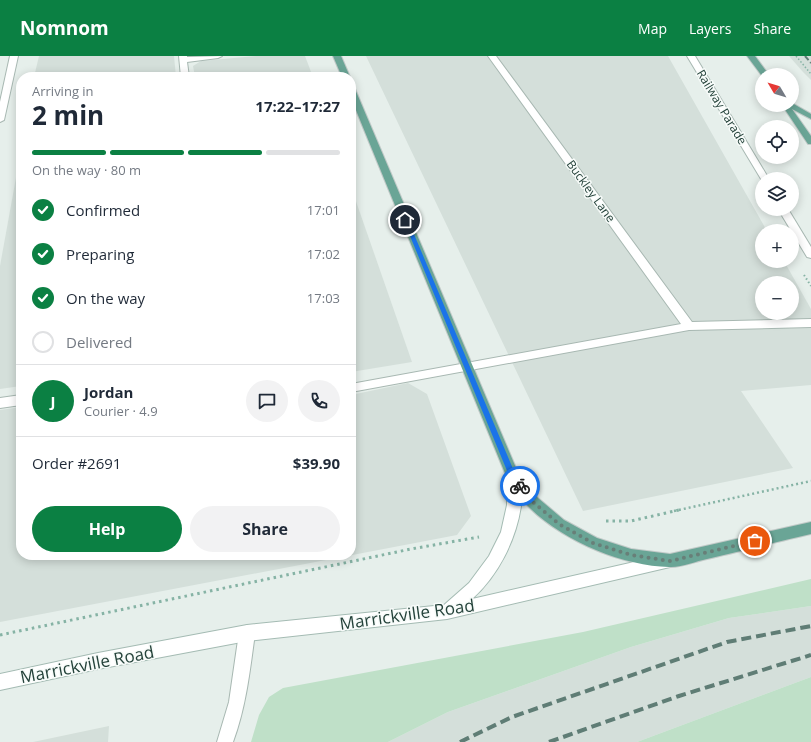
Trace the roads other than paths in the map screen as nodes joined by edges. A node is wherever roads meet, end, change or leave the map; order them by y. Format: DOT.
graph roads {
  1 [pos="14,56"];
  2 [pos="218,56"];
  3 [pos="338,56"];
  4 [pos="492,56"];
  5 [pos="691,56"];
  6 [pos="752,56"];
  7 [pos="183,58"];
  8 [pos="760,68"];
  9 [pos="184,72"];
  10 [pos="344,72"];
  11 [pos="356,101"];
  12 [pos="799,109"];
  13 [pos="791,112"];
  14 [pos="811,117"];
  15 [pos="0,120"];
  16 [pos="811,142"];
  17 [pos="761,172"];
  18 [pos="787,216"];
  19 [pos="811,255"];
  20 [pos="811,323"];
  21 [pos="689,326"];
  22 [pos="466,366"];
  23 [pos="356,387"];
  24 [pos="16,401"];
  25 [pos="0,404"];
  26 [pos="514,478"];
  27 [pos="811,528"];
  28 [pos="670,561"];
  29 [pos="447,612"];
  30 [pos="246,634"];
  31 [pos="0,682"];
  32 [pos="225,742"];
  1 -- 15 [label="main road"];
  2 -- 7 [label="main road"];
  3 -- 10 [label="main road"];
  4 -- 21 [label="main road, Buckley Lane"];
  5 -- 17 [label="main road, Railway Parade"];
  6 -- 8 [label="main road"];
  7 -- 9 [label="main road"];
  11 -- 22 [label="main road"];
  12 -- 14 [label="main road"];
  13 -- 16 [label="main road"];
  18 -- 19 [label="main road"];
  20 -- 21 [label="main road"];
  21 -- 22 [label="main road"];
  22 -- 23 [label="main road"];
  22 -- 26 [label="main road"];
  24 -- 25 [label="main road"];
  26 -- 28 [label="main road"];
  26 -- 29 [label="main road"];
  27 -- 28 [label="main road, Marrickville Road"];
  28 -- 29 [label="main road, Marrickville Road"];
  29 -- 30 [label="main road, Marrickville Road"];
  30 -- 31 [label="main road, Marrickville Road"];
  30 -- 32 [label="main road"];
}
